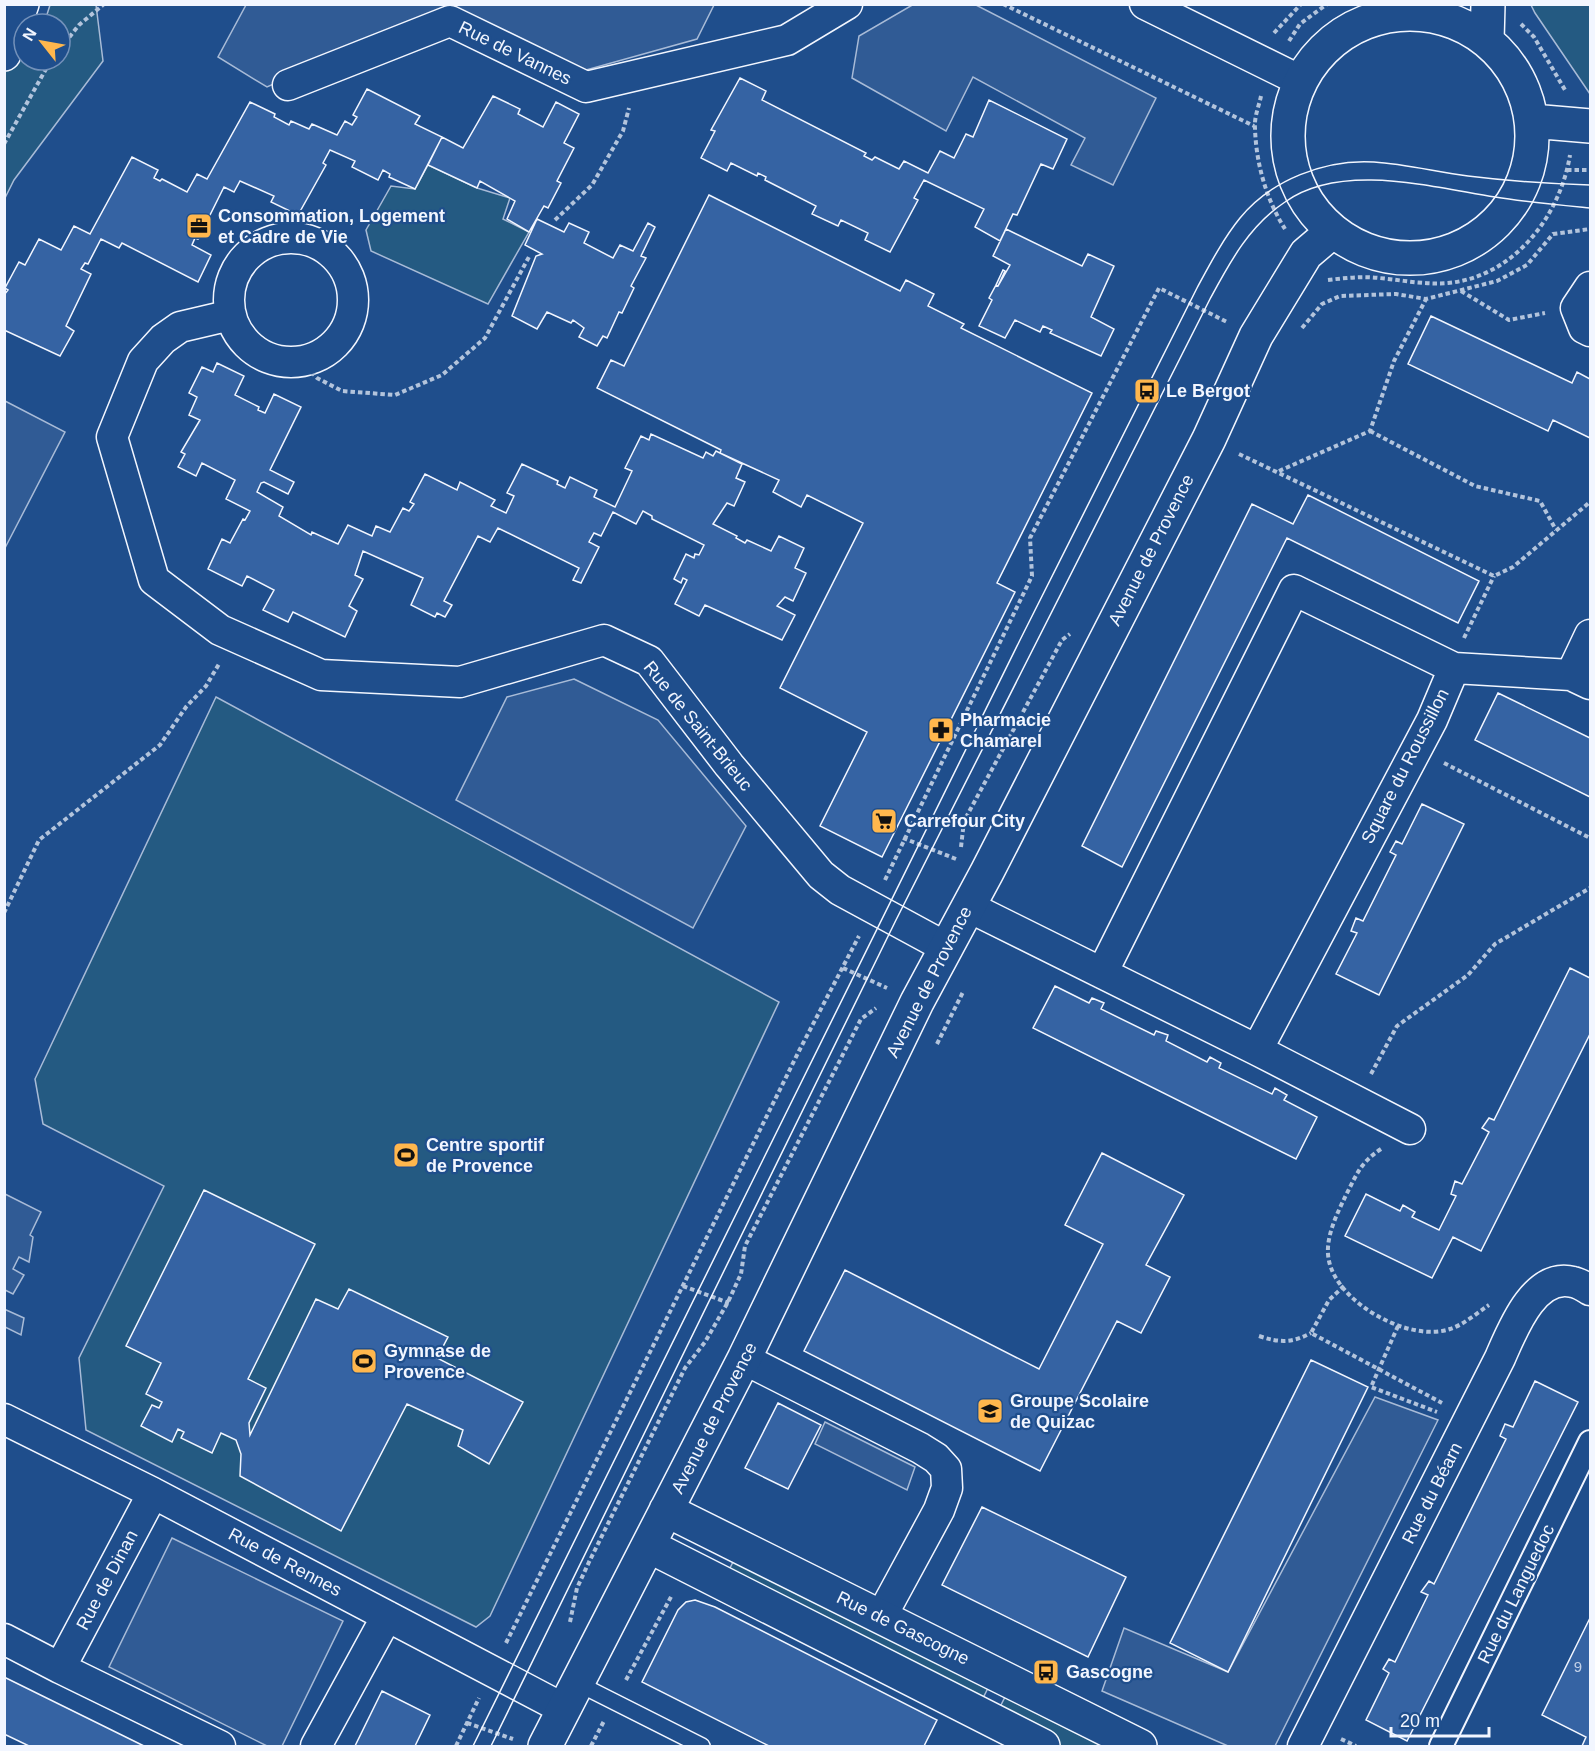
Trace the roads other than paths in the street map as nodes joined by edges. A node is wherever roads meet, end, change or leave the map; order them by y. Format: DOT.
graph roads {
  1 [pos="22,4"];
  2 [pos="847,4"];
  3 [pos="1145,4"];
  4 [pos="1383,11"];
  5 [pos="1501,11"];
  6 [pos="1487,41"];
  7 [pos="4,54"];
  8 [pos="1302,81"];
  9 [pos="288,85"];
  10 [pos="1578,116"];
  11 [pos="1532,121"];
  12 [pos="1530,161"];
  13 [pos="1333,231"];
  14 [pos="231,315"];
  15 [pos="1590,635"];
  16 [pos="1454,668"];
  17 [pos="1581,680"];
  18 [pos="969,906"];
  19 [pos="947,948"];
  20 [pos="1102,973"];
  21 [pos="1257,1050"];
  22 [pos="1410,1130"];
  23 [pos="1590,1290"];
  24 [pos="744,1359"];
  25 [pos="4,1419"];
  26 [pos="1590,1442"];
  27 [pos="153,1493"];
  28 [pos="666,1510"];
  29 [pos="649,1546"];
  30 [pos="387,1616"];
  31 [pos="881,1617"];
  32 [pos="4,1639"];
  33 [pos="60,1668"];
  34 [pos="570,1696"];
  35 [pos="533,1745"];
  36 [pos="1134,1745"];
  37 [pos="220,1746"];
  38 [pos="316,1746"];
  39 [pos="702,1746"];
  40 [pos="1043,1746"];
  41 [pos="1303,1746"];
  42 [pos="1441,1746"];
  1 -- 7 [label="street"];
  2 -- 9 [label="street, Rue de Vannes"];
  3 -- 8 [label="street"];
  4 -- 6 [label="street"];
  4 -- 8 [label="street"];
  5 -- 6 [label="street"];
  6 -- 11 [label="street"];
  8 -- 13 [label="street"];
  10 -- 11 [label="street"];
  10 -- 12 [label="street"];
  11 -- 12 [label="street"];
  12 -- 13 [label="street"];
  13 -- 18 [label="street, Avenue de Provence"];
  14 -- 14 [label="street"];
  14 -- 19 [label="street, Rue de Saint-Brieuc"];
  15 -- 17 [label="street"];
  16 -- 17 [label="street"];
  16 -- 20 [label="street, Square du Roussillon"];
  16 -- 21 [label="street, Square du Roussillon"];
  18 -- 19 [label="street, Avenue de Provence"];
  18 -- 20 [label="street"];
  19 -- 24 [label="street, Avenue de Provence"];
  20 -- 21 [label="street"];
  21 -- 22 [label="street"];
  23 -- 41 [label="street, Rue du Béarn"];
  24 -- 28 [label="street, Avenue de Provence"];
  24 -- 31 [label="street"];
  25 -- 27 [label="street, Rue de Rennes"];
  26 -- 42 [label="street, Rue du Languedoc"];
  27 -- 30 [label="street, Rue de Rennes"];
  27 -- 33 [label="street, Rue de Dinan"];
  28 -- 29 [label="street, Avenue de Provence"];
  28 -- 31 [label="street, Rue de Gascogne"];
  29 -- 34 [label="street, Avenue de Provence"];
  29 -- 40 [label="street"];
  30 -- 34 [label="street, Rue de Rennes"];
  30 -- 38 [label="street"];
  31 -- 36 [label="street, Rue de Gascogne"];
  32 -- 33 [label="street"];
  33 -- 37 [label="street"];
  34 -- 35 [label="street, Avenue de Provence"];
  34 -- 39 [label="lane"];
}
